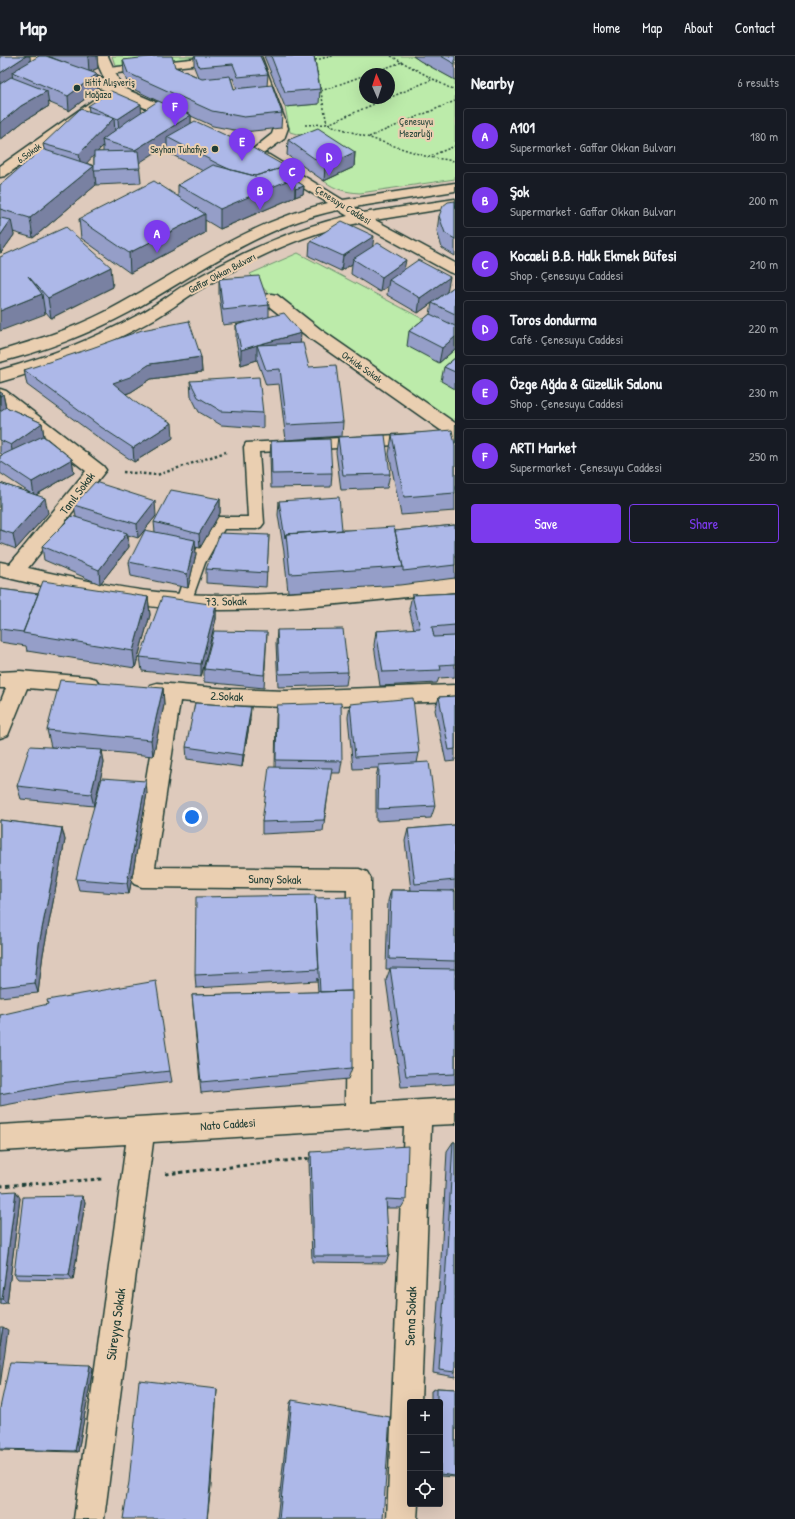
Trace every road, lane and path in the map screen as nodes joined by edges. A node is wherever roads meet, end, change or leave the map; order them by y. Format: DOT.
graph roads {
  1 [pos="32,56"];
  2 [pos="101,56"];
  3 [pos="248,56"];
  4 [pos="254,56"];
  5 [pos="314,56"];
  6 [pos="333,56"];
  7 [pos="391,56"];
  8 [pos="315,60"];
  9 [pos="402,62"];
  10 [pos="386,68"];
  11 [pos="108,71"];
  12 [pos="359,77"];
  13 [pos="433,79"];
  14 [pos="116,90"];
  15 [pos="321,91"];
  16 [pos="455,91"];
  17 [pos="395,95"];
  18 [pos="455,101"];
  19 [pos="374,104"];
  20 [pos="193,124"];
  21 [pos="327,124"];
  22 [pos="302,125"];
  23 [pos="369,138"];
  24 [pos="241,146"];
  25 [pos="455,146"];
  26 [pos="255,153"];
  27 [pos="428,157"];
  28 [pos="455,161"];
  29 [pos="0,173"];
  30 [pos="455,187"];
  31 [pos="455,203"];
  32 [pos="341,206"];
  33 [pos="362,218"];
  34 [pos="455,269"];
  35 [pos="271,299"];
  36 [pos="0,357"];
  37 [pos="0,376"];
  38 [pos="0,395"];
  39 [pos="455,432"];
  40 [pos="455,437"];
  41 [pos="251,447"];
  42 [pos="96,470"];
  43 [pos="7,570"];
  44 [pos="455,585"];
  45 [pos="184,601"];
  46 [pos="10,680"];
  47 [pos="108,687"];
  48 [pos="139,690"];
  49 [pos="171,692"];
  50 [pos="455,693"];
  51 [pos="0,729"];
  52 [pos="455,1111"];
  53 [pos="418,1113"];
  54 [pos="358,1116"];
  55 [pos="141,1130"];
  56 [pos="0,1138"];
  57 [pos="315,1158"];
  58 [pos="135,1177"];
  59 [pos="0,1186"];
  60 [pos="89,1519"];
  61 [pos="402,1519"];
  1 -- 14 [label="street"];
  2 -- 11 [label="street"];
  3 -- 11 [label="lane"];
  4 -- 26 [label="street"];
  5 -- 8 [label="path"];
  6 -- 8 [label="path"];
  7 -- 9 [label="path"];
  8 -- 15 [label="path"];
  9 -- 10 [label="path"];
  9 -- 13 [label="path"];
  11 -- 14 [label="street"];
  12 -- 15 [label="path"];
  13 -- 16 [label="path"];
  13 -- 17 [label="path"];
  14 -- 20 [label="street"];
  14 -- 29 [label="street, 6.Sokak"];
  15 -- 21 [label="path"];
  18 -- 23 [label="path"];
  19 -- 21 [label="path"];
  21 -- 22 [label="path"];
  21 -- 23 [label="path"];
  23 -- 27 [label="path"];
  24 -- 26 [label="street, Çenesuyu Caddesi"];
  25 -- 27 [label="path"];
  26 -- 32 [label="street, Çenesuyu Caddesi"];
  27 -- 28 [label="path"];
  30 -- 32 [label="street, Gaffar Okkan Bulvarı"];
  31 -- 33 [label="street, Gaffar Okkan Bulvarı"];
  32 -- 33 [label="street, Çenesuyu Caddesi"];
  32 -- 36 [label="street, Gaffar Okkan Bulvarı"];
  33 -- 34 [label="street, Çenesuyu Caddesi"];
  33 -- 37 [label="street, Gaffar Okkan Bulvarı"];
  35 -- 39 [label="street, Orkide Sokak"];
  38 -- 42 [label="street, Tanıl Sokak"];
  40 -- 41 [label="lane"];
  41 -- 42 [label="path"];
  41 -- 45 [label="lane"];
  42 -- 43 [label="street, Tanıl Sokak"];
  43 -- 45 [label="street, 73. Sokak"];
  44 -- 45 [label="street, 73. Sokak"];
  46 -- 47 [label="street"];
  46 -- 51 [label="street"];
  48 -- 49 [label="street, 2.Sokak"];
  49 -- 50 [label="street, 2.Sokak"];
  49 -- 54 [label="street, Sunay Sokak"];
  52 -- 53 [label="street, Nato Caddesi"];
  53 -- 54 [label="street, Nato Caddesi"];
  53 -- 61 [label="street, Sema Sokak"];
  54 -- 55 [label="street, Nato Caddesi"];
  55 -- 56 [label="street, Nato Caddesi"];
  55 -- 58 [label="street, Süreyya Sokak"];
  57 -- 58 [label="path"];
  58 -- 59 [label="path"];
  58 -- 60 [label="street, Süreyya Sokak"];
}
